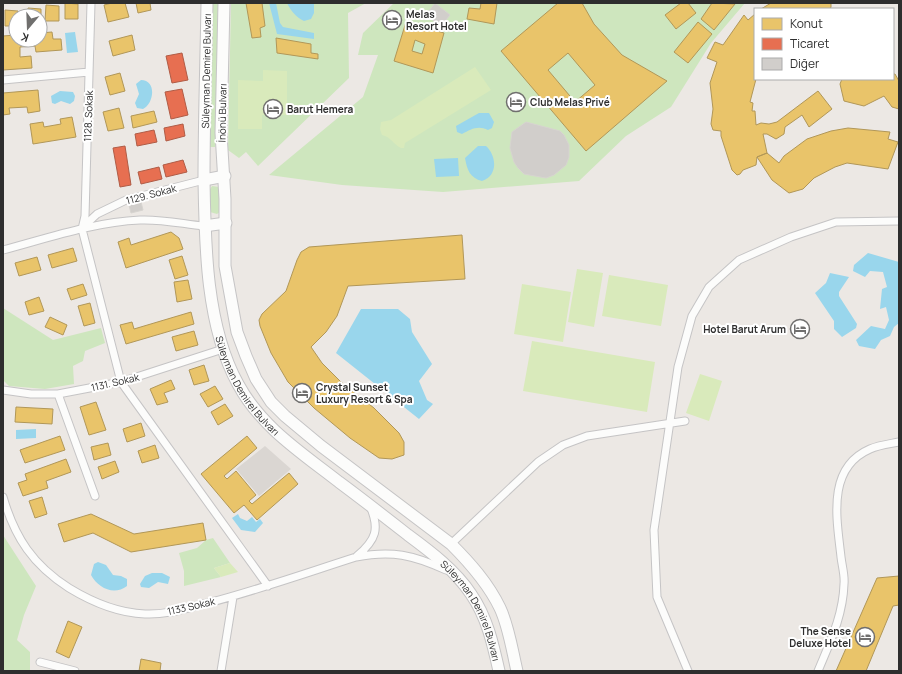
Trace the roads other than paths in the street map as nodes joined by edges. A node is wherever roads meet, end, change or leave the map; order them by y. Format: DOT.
graph roads {
  1 [pos="91,3"];
  2 [pos="207,3"];
  3 [pos="224,3"];
  4 [pos="89,72"];
  5 [pos="3,80"];
  6 [pos="224,176"];
  7 [pos="204,180"];
  8 [pos="899,221"];
  9 [pos="226,223"];
  10 [pos="204,226"];
  11 [pos="82,229"];
  12 [pos="3,250"];
  13 [pos="223,349"];
  14 [pos="121,382"];
  15 [pos="3,390"];
  16 [pos="58,394"];
  17 [pos="685,421"];
  18 [pos="671,423"];
  19 [pos="899,442"];
  20 [pos="95,496"];
  21 [pos="3,497"];
  22 [pos="369,505"];
  23 [pos="451,544"];
  24 [pos="356,557"];
  25 [pos="456,575"];
  26 [pos="268,586"];
  27 [pos="233,597"];
  28 [pos="40,662"];
  29 [pos="75,671"];
  30 [pos="221,671"];
  31 [pos="499,671"];
  32 [pos="517,671"];
  33 [pos="688,671"];
  34 [pos="818,671"];
  1 -- 4 [label="street, 1128. Sokak"];
  2 -- 7 [label="main road, Süleyman Demirel Bulvarı"];
  3 -- 6 [label="main road, İnönü Bulvarı"];
  4 -- 5 [label="street"];
  4 -- 11 [label="street, 1128. Sokak"];
  6 -- 7 [label="main road"];
  6 -- 9 [label="main road, İnönü Bulvarı"];
  7 -- 10 [label="main road, Süleyman Demirel Bulvarı"];
  7 -- 11 [label="street, 1129. Sokak"];
  8 -- 18 [label="street"];
  9 -- 10 [label="main road"];
  9 -- 23 [label="main road, Süleyman Demirel Bulvarı"];
  10 -- 11 [label="street, 1129. Sokak"];
  10 -- 13 [label="main road, Süleyman Demirel Bulvarı"];
  11 -- 12 [label="street, 1129. Sokak"];
  11 -- 14 [label="street"];
  13 -- 14 [label="street, 1131. Sokak"];
  13 -- 22 [label="main road, Süleyman Demirel Bulvarı"];
  14 -- 16 [label="street, 1131. Sokak"];
  14 -- 26 [label="street"];
  15 -- 16 [label="street, 1131. Sokak"];
  16 -- 20 [label="street"];
  17 -- 18 [label="street"];
  18 -- 23 [label="street"];
  18 -- 33 [label="street"];
  19 -- 34 [label="street"];
  21 -- 27 [label="street, 1133 Sokak"];
  22 -- 24 [label="street"];
  22 -- 25 [label="main road, Süleyman Demirel Bulvarı"];
  23 -- 32 [label="main road, Süleyman Demirel Bulvarı"];
  24 -- 25 [label="street, 1133 Sokak"];
  24 -- 26 [label="street, 1133 Sokak"];
  25 -- 31 [label="main road, Süleyman Demirel Bulvarı"];
  26 -- 27 [label="street, 1133 Sokak"];
  27 -- 30 [label="street"];
  28 -- 29 [label="street"];
}
